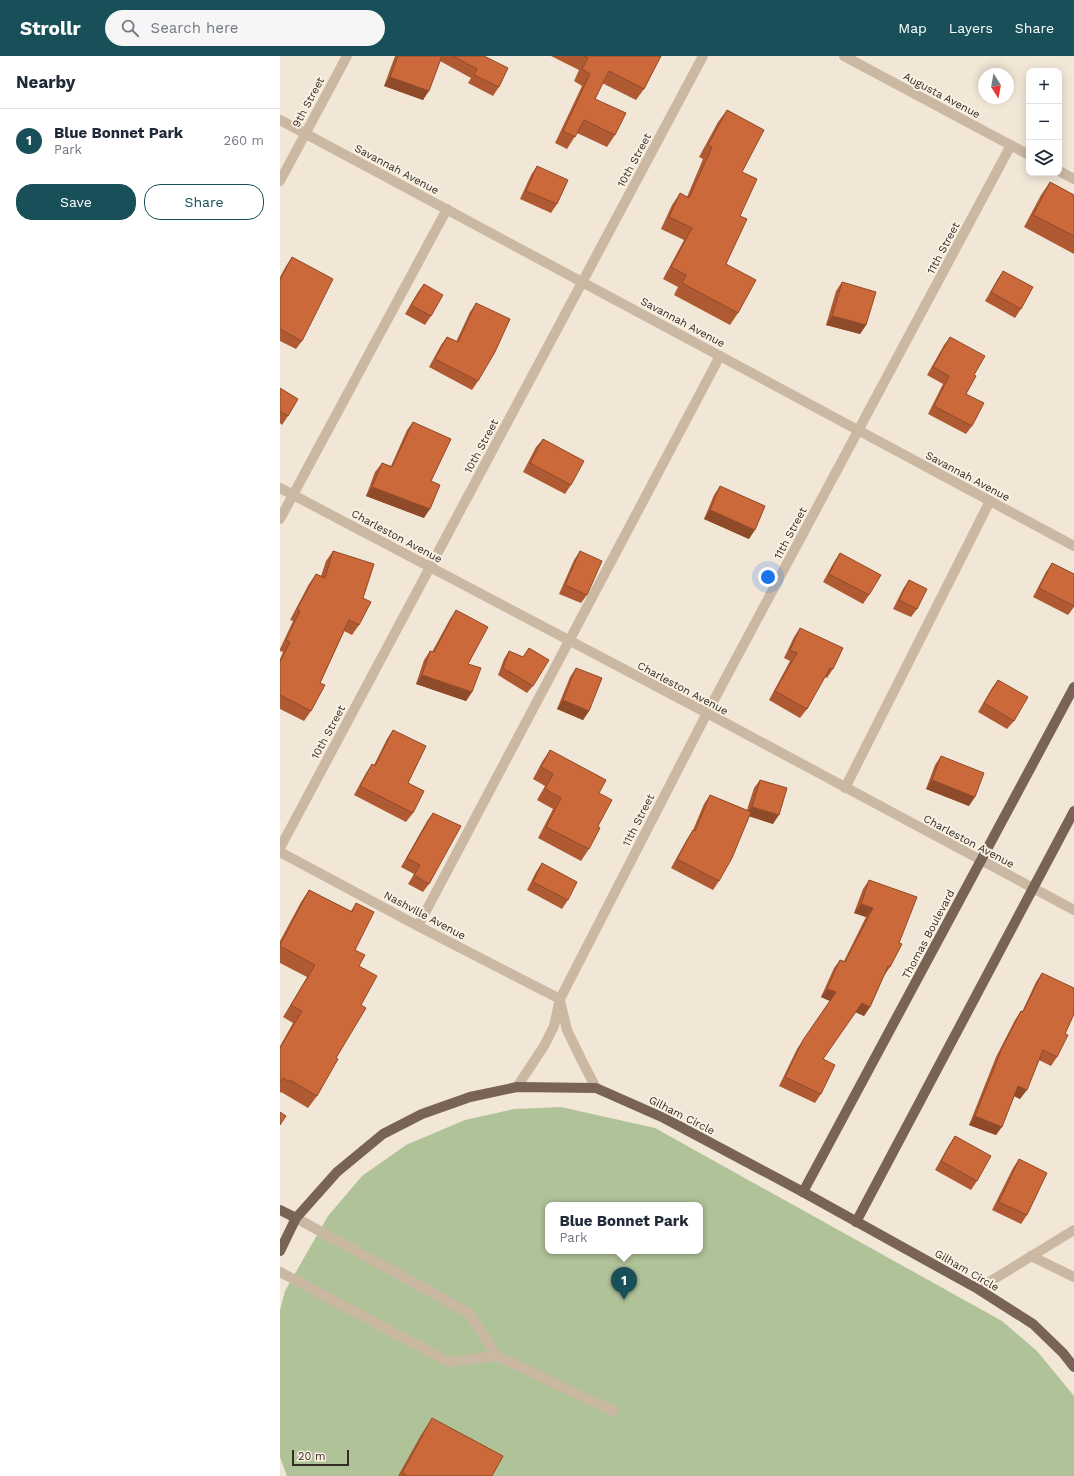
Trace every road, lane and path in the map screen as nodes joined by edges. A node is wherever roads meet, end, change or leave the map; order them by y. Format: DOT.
graph roads {
  1 [pos="347,56"];
  2 [pos="703,56"];
  3 [pos="844,56"];
  4 [pos="280,120"];
  5 [pos="305,134"];
  6 [pos="1011,145"];
  7 [pos="1026,153"];
  8 [pos="1062,173"];
  9 [pos="1074,179"];
  10 [pos="280,181"];
  11 [pos="447,209"];
  12 [pos="582,282"];
  13 [pos="720,356"];
  14 [pos="859,431"];
  15 [pos="280,488"];
  16 [pos="293,495"];
  17 [pos="990,501"];
  18 [pos="280,519"];
  19 [pos="1074,546"];
  20 [pos="430,567"];
  21 [pos="569,641"];
  22 [pos="1074,687"];
  23 [pos="706,713"];
  24 [pos="845,788"];
  25 [pos="1074,812"];
  26 [pos="280,848"];
  27 [pos="280,852"];
  28 [pos="981,861"];
  29 [pos="1033,888"];
  30 [pos="1074,910"];
  31 [pos="418,926"];
  32 [pos="560,999"];
  33 [pos="517,1087"];
  34 [pos="596,1088"];
  35 [pos="803,1192"];
  36 [pos="280,1210"];
  37 [pos="296,1218"];
  38 [pos="856,1222"];
  39 [pos="1074,1230"];
  40 [pos="280,1251"];
  41 [pos="1031,1256"];
  42 [pos="280,1272"];
  43 [pos="1074,1278"];
  44 [pos="978,1289"];
  45 [pos="497,1356"];
  46 [pos="1074,1367"];
  47 [pos="613,1410"];
  1 -- 5 [label="street, 9th Street"];
  2 -- 12 [label="street, 10th Street"];
  3 -- 6 [label="street, Augusta Avenue"];
  4 -- 5 [label="street, Savannah Avenue"];
  5 -- 10 [label="street, 9th Street"];
  5 -- 11 [label="street, Savannah Avenue"];
  6 -- 7 [label="street, Augusta Avenue"];
  6 -- 14 [label="street, 11th Street"];
  8 -- 9 [label="street"];
  11 -- 12 [label="street, Savannah Avenue"];
  11 -- 16 [label="street"];
  12 -- 13 [label="street, Savannah Avenue"];
  12 -- 20 [label="street, 10th Street"];
  13 -- 14 [label="street, Savannah Avenue"];
  13 -- 21 [label="street"];
  14 -- 17 [label="street, Savannah Avenue"];
  14 -- 23 [label="street, 11th Street"];
  15 -- 16 [label="street, Charleston Avenue"];
  16 -- 18 [label="street"];
  16 -- 20 [label="street, Charleston Avenue"];
  17 -- 19 [label="street, Savannah Avenue"];
  17 -- 24 [label="street"];
  20 -- 21 [label="street, Charleston Avenue"];
  20 -- 26 [label="street, 10th Street"];
  21 -- 23 [label="street, Charleston Avenue"];
  21 -- 31 [label="street"];
  22 -- 28 [label="main road, Thomas Boulevard"];
  23 -- 24 [label="street, Charleston Avenue"];
  23 -- 32 [label="street, 11th Street"];
  24 -- 28 [label="street, Charleston Avenue"];
  25 -- 29 [label="main road"];
  27 -- 31 [label="street, Nashville Avenue"];
  28 -- 29 [label="street, Charleston Avenue"];
  28 -- 35 [label="main road, Thomas Boulevard"];
  29 -- 30 [label="street, Charleston Avenue"];
  29 -- 38 [label="main road"];
  31 -- 32 [label="street, Nashville Avenue"];
  32 -- 33 [label="street, 11th Street"];
  32 -- 34 [label="street"];
  33 -- 34 [label="main road, Gilham Circle"];
  33 -- 37 [label="main road, Gilham Circle"];
  34 -- 35 [label="main road, Gilham Circle"];
  35 -- 38 [label="main road, Gilham Circle"];
  36 -- 37 [label="main road"];
  37 -- 40 [label="main road, Gilham Circle"];
  37 -- 45 [label="street"];
  38 -- 44 [label="main road, Gilham Circle"];
  39 -- 41 [label="street"];
  41 -- 43 [label="street"];
  41 -- 44 [label="street"];
  42 -- 45 [label="street"];
  44 -- 46 [label="main road, Gilham Circle"];
  45 -- 47 [label="street"];
}
